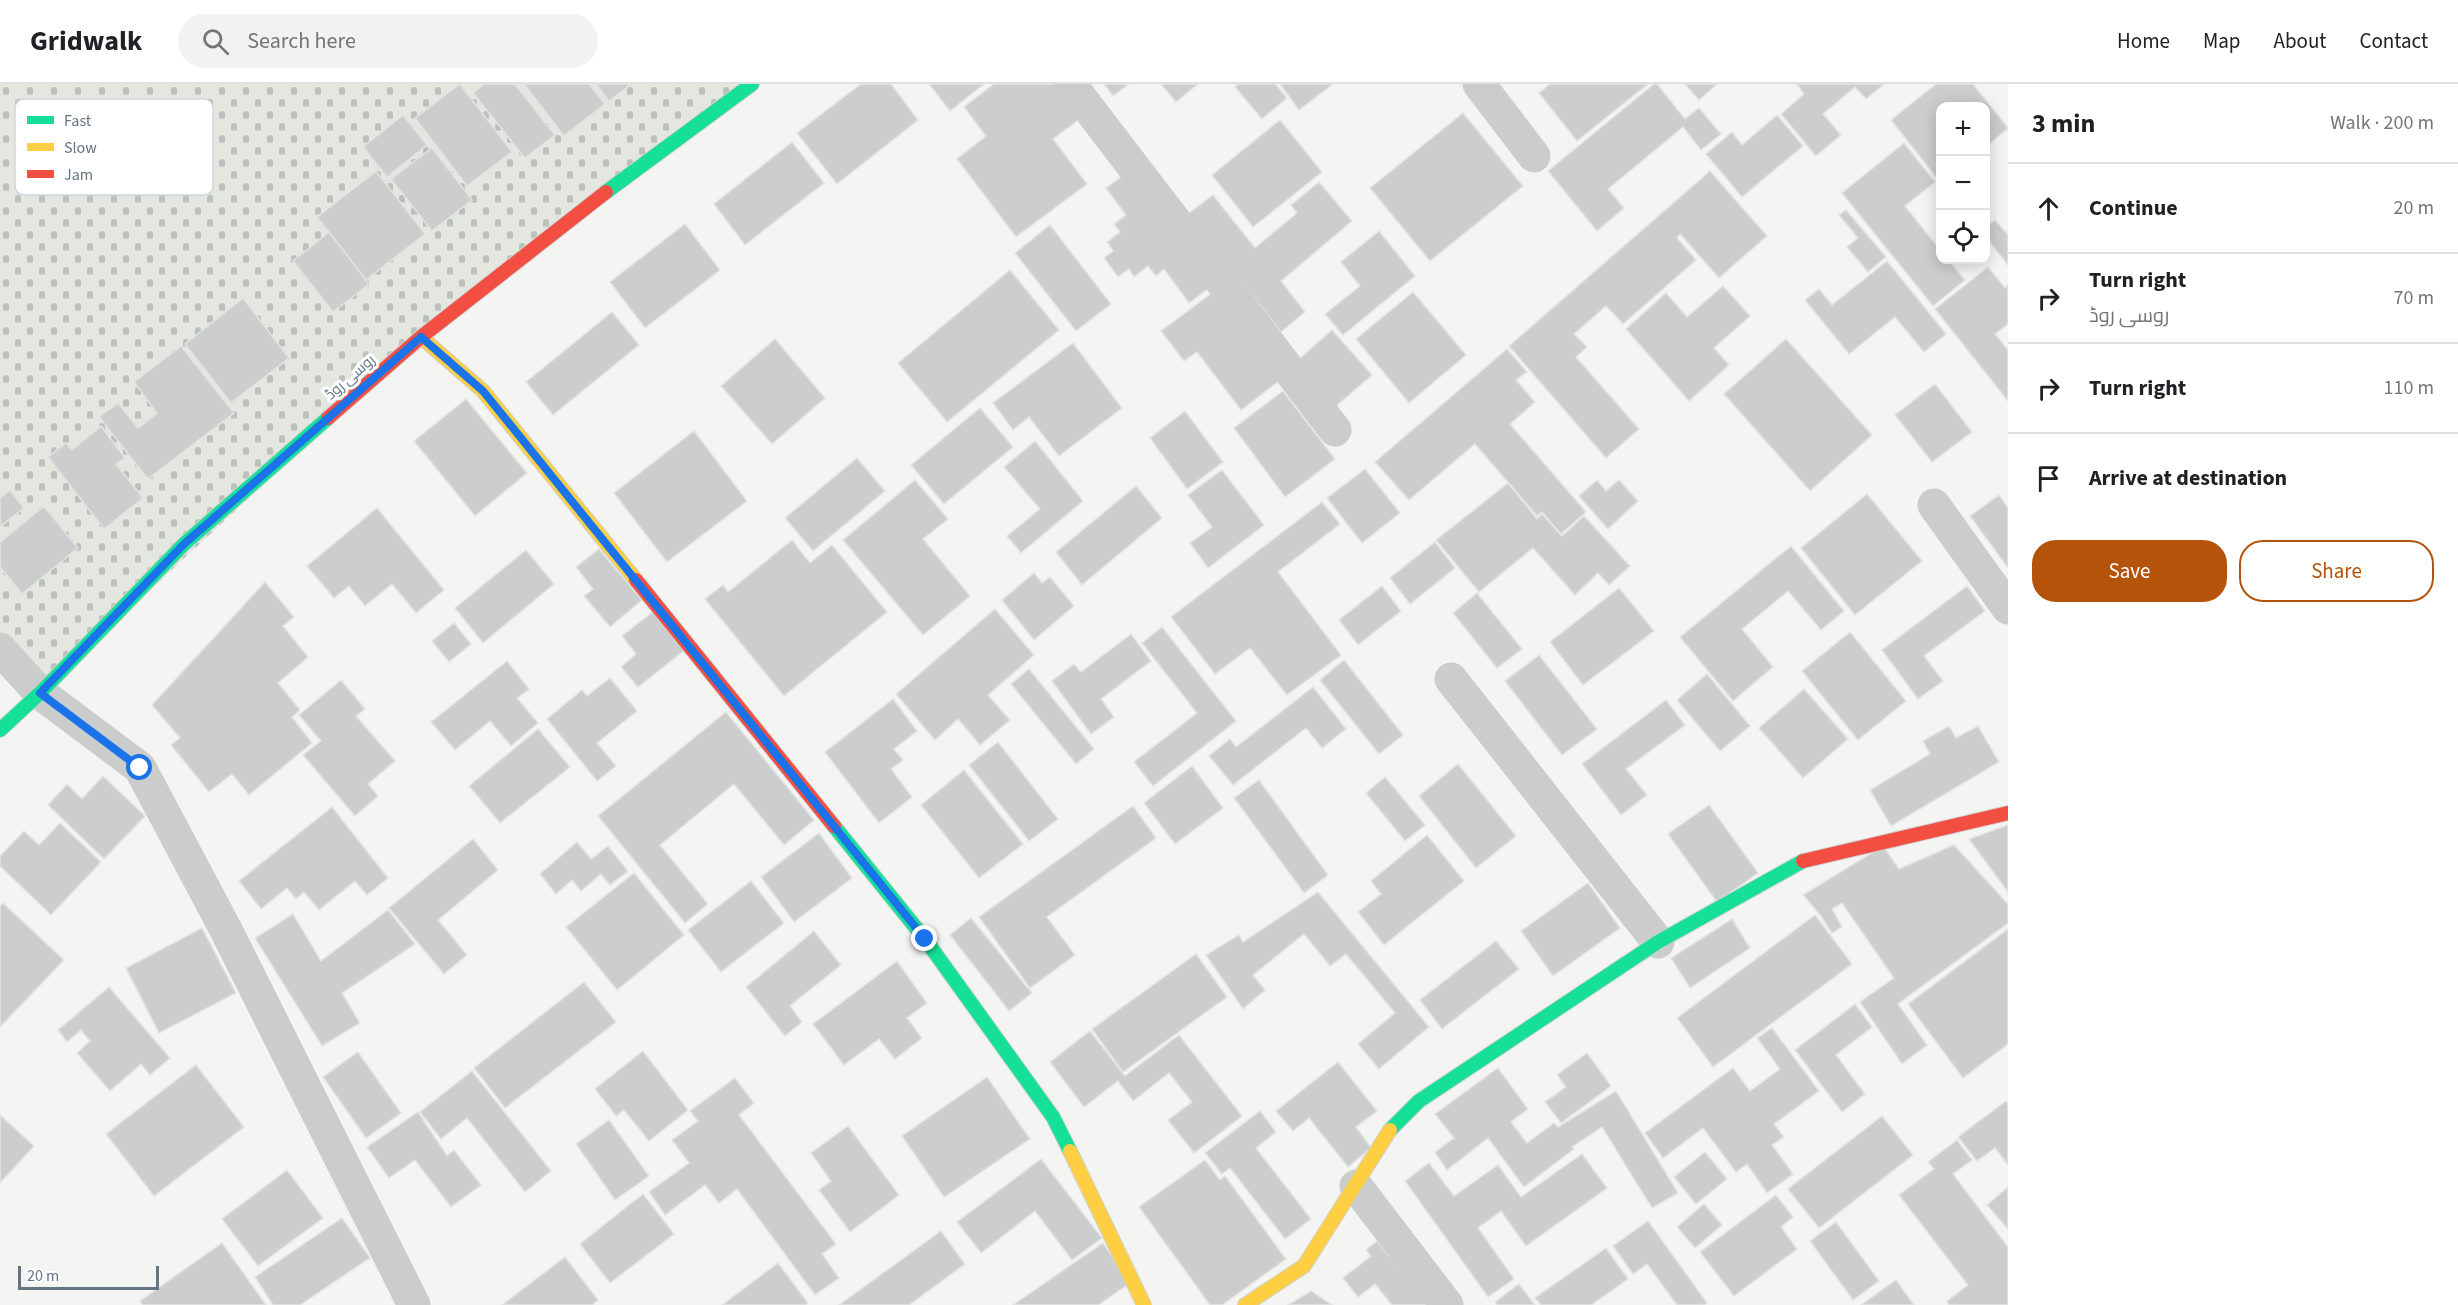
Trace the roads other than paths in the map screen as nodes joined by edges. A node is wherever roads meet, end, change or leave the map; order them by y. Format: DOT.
graph roads {
  1 [pos="752,84"];
  2 [pos="1070,84"];
  3 [pos="1479,84"];
  4 [pos="1534,156"];
  5 [pos="421,337"];
  6 [pos="1335,430"];
  7 [pos="1934,505"];
  8 [pos="2008,608"];
  9 [pos="0,649"];
  10 [pos="1451,679"];
  11 [pos="40,693"];
  12 [pos="0,730"];
  13 [pos="2008,813"];
  14 [pos="1659,942"];
  15 [pos="1356,1186"];
  16 [pos="414,1305"];
  17 [pos="1144,1305"];
  18 [pos="1245,1305"];
  19 [pos="1447,1305"];
  1 -- 5 [label="street, روسی روڈ"];
  2 -- 6 [label="street"];
  3 -- 4 [label="street"];
  5 -- 11 [label="street, روسی روڈ"];
  5 -- 17 [label="street"];
  7 -- 8 [label="street"];
  9 -- 11 [label="street"];
  10 -- 14 [label="street"];
  11 -- 12 [label="street, روسی روڈ"];
  11 -- 16 [label="street"];
  13 -- 14 [label="street"];
  14 -- 15 [label="street"];
  15 -- 18 [label="street"];
  15 -- 19 [label="street"];
}
